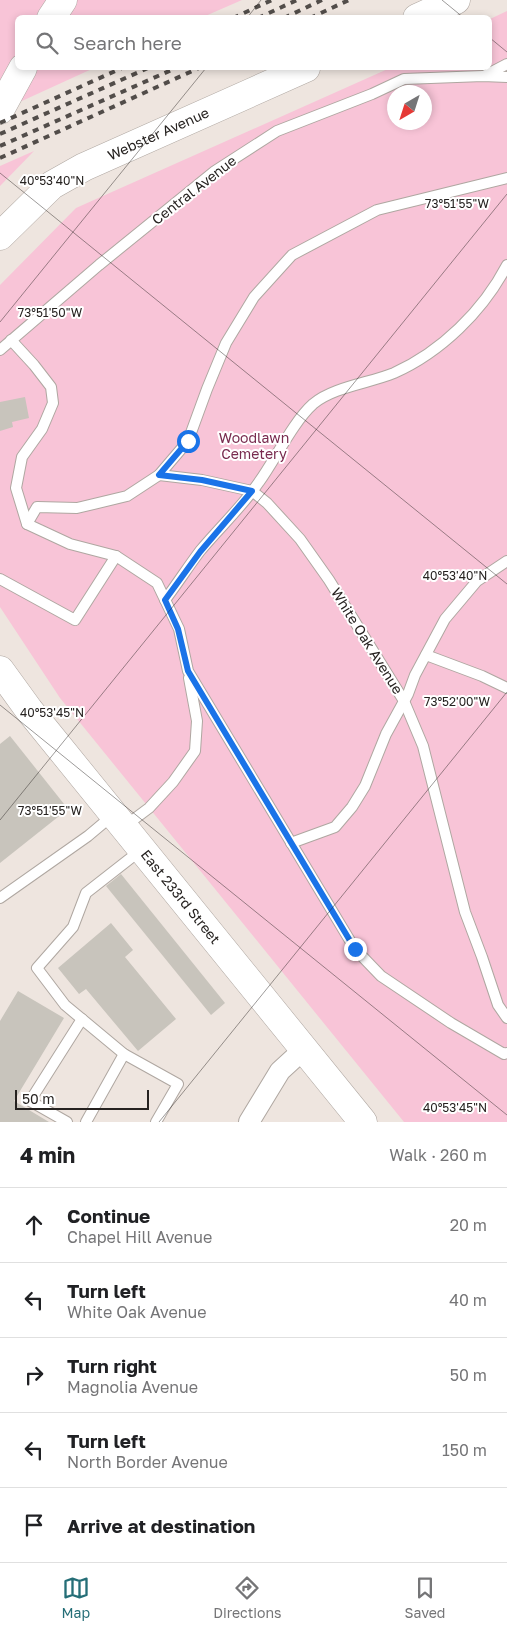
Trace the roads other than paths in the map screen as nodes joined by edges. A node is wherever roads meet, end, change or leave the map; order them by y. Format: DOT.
graph roads {
  1 [pos="63,0"];
  2 [pos="456,0"];
  3 [pos="53,15"];
  4 [pos="424,15"];
  5 [pos="507,64"];
  6 [pos="22,70"];
  7 [pos="302,70"];
  8 [pos="484,76"];
  9 [pos="507,77"];
  10 [pos="0,110"];
  11 [pos="507,178"];
  12 [pos="0,236"];
  13 [pos="507,265"];
  14 [pos="11,340"];
  15 [pos="0,350"];
  16 [pos="159,475"];
  17 [pos="252,491"];
  18 [pos="27,524"];
  19 [pos="116,556"];
  20 [pos="507,561"];
  21 [pos="0,579"];
  22 [pos="165,600"];
  23 [pos="426,655"];
  24 [pos="188,671"];
  25 [pos="3,682"];
  26 [pos="507,688"];
  27 [pos="404,701"];
  28 [pos="119,821"];
  29 [pos="291,843"];
  30 [pos="141,849"];
  31 [pos="0,898"];
  32 [pos="507,1018"];
  33 [pos="82,1019"];
  34 [pos="304,1049"];
  35 [pos="124,1054"];
  36 [pos="507,1054"];
  37 [pos="251,1121"];
  38 [pos="66,1122"];
  39 [pos="86,1122"];
  40 [pos="156,1122"];
  41 [pos="363,1122"];
  1 -- 3 [label="main road"];
  2 -- 4 [label="main road"];
  5 -- 8 [label="lane"];
  6 -- 10 [label="main road"];
  7 -- 12 [label="main road, Webster Avenue"];
  8 -- 9 [label="lane, Central Avenue"];
  8 -- 14 [label="lane, Central Avenue"];
  11 -- 16 [label="lane"];
  13 -- 17 [label="lane"];
  14 -- 15 [label="lane, Central Avenue"];
  14 -- 18 [label="lane"];
  16 -- 17 [label="lane, White Oak Avenue"];
  16 -- 18 [label="lane"];
  17 -- 22 [label="lane"];
  17 -- 27 [label="lane, White Oak Avenue"];
  18 -- 19 [label="lane"];
  19 -- 21 [label="lane"];
  19 -- 22 [label="lane"];
  20 -- 23 [label="lane"];
  22 -- 24 [label="lane"];
  23 -- 26 [label="lane"];
  23 -- 27 [label="lane"];
  24 -- 28 [label="lane"];
  24 -- 29 [label="lane"];
  25 -- 28 [label="main road, East 233rd Street"];
  27 -- 29 [label="lane"];
  27 -- 32 [label="lane, White Oak Avenue"];
  28 -- 30 [label="main road, East 233rd Street"];
  28 -- 31 [label="lane"];
  29 -- 36 [label="lane"];
  30 -- 33 [label="lane"];
  30 -- 34 [label="main road, East 233rd Street"];
  33 -- 35 [label="lane"];
  33 -- 38 [label="lane"];
  34 -- 37 [label="street"];
  34 -- 41 [label="main road, East 233rd Street"];
  35 -- 39 [label="lane"];
  35 -- 40 [label="lane"];
}
